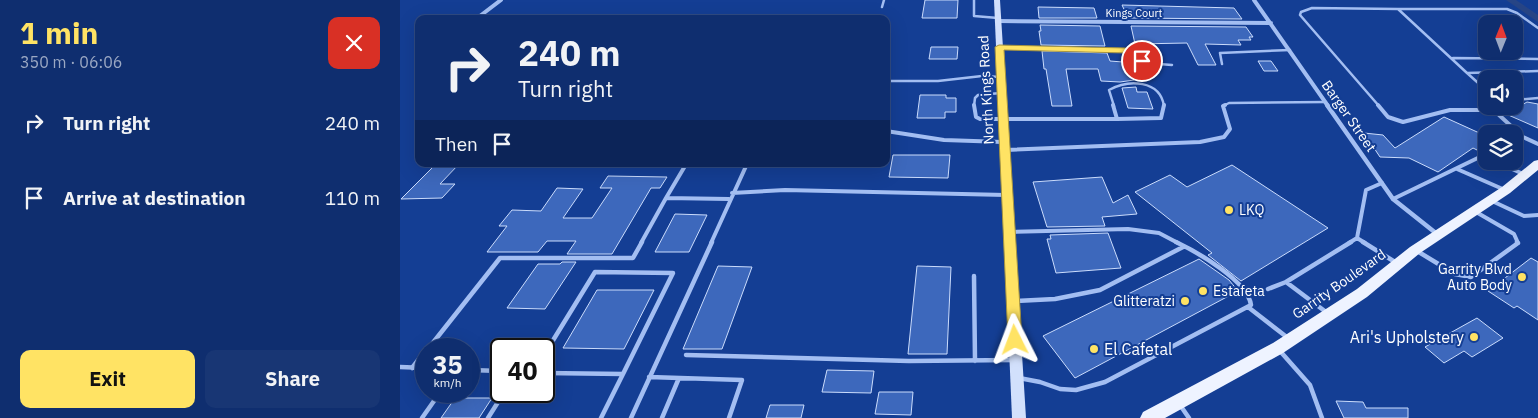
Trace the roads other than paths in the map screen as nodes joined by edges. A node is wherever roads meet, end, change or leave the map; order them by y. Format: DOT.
graph roads {
  1 [pos="500,0"];
  2 [pos="884,0"];
  3 [pos="974,0"];
  4 [pos="997,0"];
  5 [pos="1254,0"];
  6 [pos="882,7"];
  7 [pos="1398,9"];
  8 [pos="481,15"];
  9 [pos="998,20"];
  10 [pos="1271,23"];
  11 [pos="1538,28"];
  12 [pos="999,47"];
  13 [pos="1290,50"];
  14 [pos="1452,58"];
  15 [pos="1538,59"];
  16 [pos="1222,64"];
  17 [pos="1172,65"];
  18 [pos="1538,71"];
  19 [pos="1467,73"];
  20 [pos="1001,77"];
  21 [pos="890,81"];
  22 [pos="1478,83"];
  23 [pos="1001,93"];
  24 [pos="1538,98"];
  25 [pos="1523,99"];
  26 [pos="1326,102"];
  27 [pos="1478,110"];
  28 [pos="1499,115"];
  29 [pos="1002,119"];
  30 [pos="1117,119"];
  31 [pos="1510,125"];
  32 [pos="890,132"];
  33 [pos="1523,137"];
  34 [pos="1538,144"];
  35 [pos="1004,146"];
  36 [pos="1478,159"];
  37 [pos="1538,164"];
  38 [pos="684,167"];
  39 [pos="745,167"];
  40 [pos="1457,169"];
  41 [pos="1515,170"];
  42 [pos="1524,174"];
  43 [pos="1382,183"];
  44 [pos="1506,190"];
  45 [pos="732,193"];
  46 [pos="1006,196"];
  47 [pos="666,198"];
  48 [pos="729,199"];
  49 [pos="1393,200"];
  50 [pos="1490,200"];
  51 [pos="1473,211"];
  52 [pos="1537,217"];
  53 [pos="1009,232"];
  54 [pos="1437,234"];
  55 [pos="1357,238"];
  56 [pos="1183,247"];
  57 [pos="1415,250"];
  58 [pos="1398,264"];
  59 [pos="974,276"];
  60 [pos="1286,282"];
  61 [pos="1268,289"];
  62 [pos="1012,301"];
  63 [pos="1248,307"];
  64 [pos="1329,314"];
  65 [pos="437,338"];
  66 [pos="554,338"];
  67 [pos="1284,344"];
  68 [pos="686,355"];
  69 [pos="1016,360"];
  70 [pos="975,361"];
  71 [pos="415,364"];
  72 [pos="400,368"];
  73 [pos="412,368"];
  74 [pos="555,372"];
  75 [pos="623,374"];
  76 [pos="650,377"];
  77 [pos="679,378"];
  78 [pos="1017,378"];
  79 [pos="433,403"];
  80 [pos="497,403"];
  81 [pos="1179,403"];
  82 [pos="422,418"];
  83 [pos="488,418"];
  84 [pos="601,418"];
  85 [pos="631,418"];
  86 [pos="662,418"];
  87 [pos="729,418"];
  88 [pos="1020,418"];
  89 [pos="1149,418"];
  90 [pos="1189,418"];
  91 [pos="1322,418"];
  1 -- 8 [label="street"];
  2 -- 6 [label="lane"];
  3 -- 9 [label="lane"];
  4 -- 9 [label="street, North Kings Road"];
  5 -- 10 [label="street, Barger Street"];
  7 -- 11 [label="lane"];
  7 -- 14 [label="lane"];
  7 -- 27 [label="lane"];
  9 -- 10 [label="street, Kings Court"];
  9 -- 12 [label="street, North Kings Road"];
  10 -- 13 [label="street, Barger Street"];
  12 -- 17 [label="lane"];
  12 -- 20 [label="street, North Kings Road"];
  13 -- 16 [label="lane"];
  13 -- 26 [label="street, Barger Street"];
  14 -- 15 [label="lane"];
  14 -- 19 [label="lane"];
  18 -- 19 [label="lane"];
  19 -- 22 [label="lane"];
  20 -- 21 [label="lane"];
  20 -- 23 [label="street, North Kings Road"];
  23 -- 29 [label="street, North Kings Road"];
  23 -- 29 [label="lane"];
  24 -- 25 [label="lane"];
  26 -- 35 [label="lane"];
  26 -- 43 [label="street, Barger Street"];
  28 -- 31 [label="lane"];
  29 -- 30 [label="lane"];
  29 -- 35 [label="street, North Kings Road"];
  30 -- 30 [label="lane"];
  32 -- 35 [label="lane"];
  33 -- 34 [label="lane"];
  35 -- 46 [label="street, North Kings Road"];
  36 -- 40 [label="lane"];
  37 -- 42 [label="main road, Garrity Boulevard"];
  38 -- 47 [label="lane"];
  39 -- 45 [label="lane"];
  40 -- 44 [label="lane"];
  40 -- 49 [label="lane"];
  41 -- 42 [label="lane"];
  42 -- 44 [label="main road, Garrity Boulevard"];
  43 -- 49 [label="street, Barger Street"];
  43 -- 55 [label="lane"];
  44 -- 50 [label="main road, Garrity Boulevard"];
  45 -- 46 [label="lane"];
  45 -- 48 [label="lane"];
  46 -- 53 [label="street, North Kings Road"];
  47 -- 48 [label="lane"];
  47 -- 65 [label="lane"];
  48 -- 76 [label="lane"];
  49 -- 54 [label="street, Barger Street"];
  50 -- 51 [label="main road, Garrity Boulevard"];
  50 -- 52 [label="lane"];
  51 -- 54 [label="main road, Garrity Boulevard"];
  51 -- 57 [label="lane"];
  53 -- 56 [label="lane"];
  53 -- 62 [label="street, North Kings Road"];
  54 -- 57 [label="main road, Garrity Boulevard"];
  55 -- 58 [label="lane"];
  55 -- 60 [label="lane"];
  56 -- 62 [label="lane"];
  56 -- 63 [label="lane"];
  57 -- 58 [label="main road, Garrity Boulevard"];
  58 -- 64 [label="main road, Garrity Boulevard"];
  59 -- 70 [label="lane"];
  60 -- 61 [label="lane"];
  60 -- 64 [label="lane"];
  62 -- 69 [label="street, North Kings Road"];
  63 -- 67 [label="lane"];
  63 -- 78 [label="lane"];
  64 -- 67 [label="main road, Garrity Boulevard"];
  66 -- 75 [label="lane"];
  67 -- 81 [label="main road, Garrity Boulevard"];
  67 -- 91 [label="lane"];
  68 -- 70 [label="lane"];
  69 -- 70 [label="lane"];
  69 -- 78 [label="street, North Kings Road"];
  71 -- 73 [label="lane"];
  72 -- 73 [label="lane"];
  74 -- 75 [label="lane"];
  75 -- 84 [label="lane"];
  76 -- 77 [label="lane"];
  76 -- 85 [label="lane"];
  77 -- 86 [label="lane"];
  77 -- 87 [label="lane"];
  78 -- 88 [label="street, North Kings Road"];
  79 -- 82 [label="lane"];
  80 -- 83 [label="lane"];
  81 -- 89 [label="main road, Garrity Boulevard"];
  81 -- 90 [label="lane"];
}
